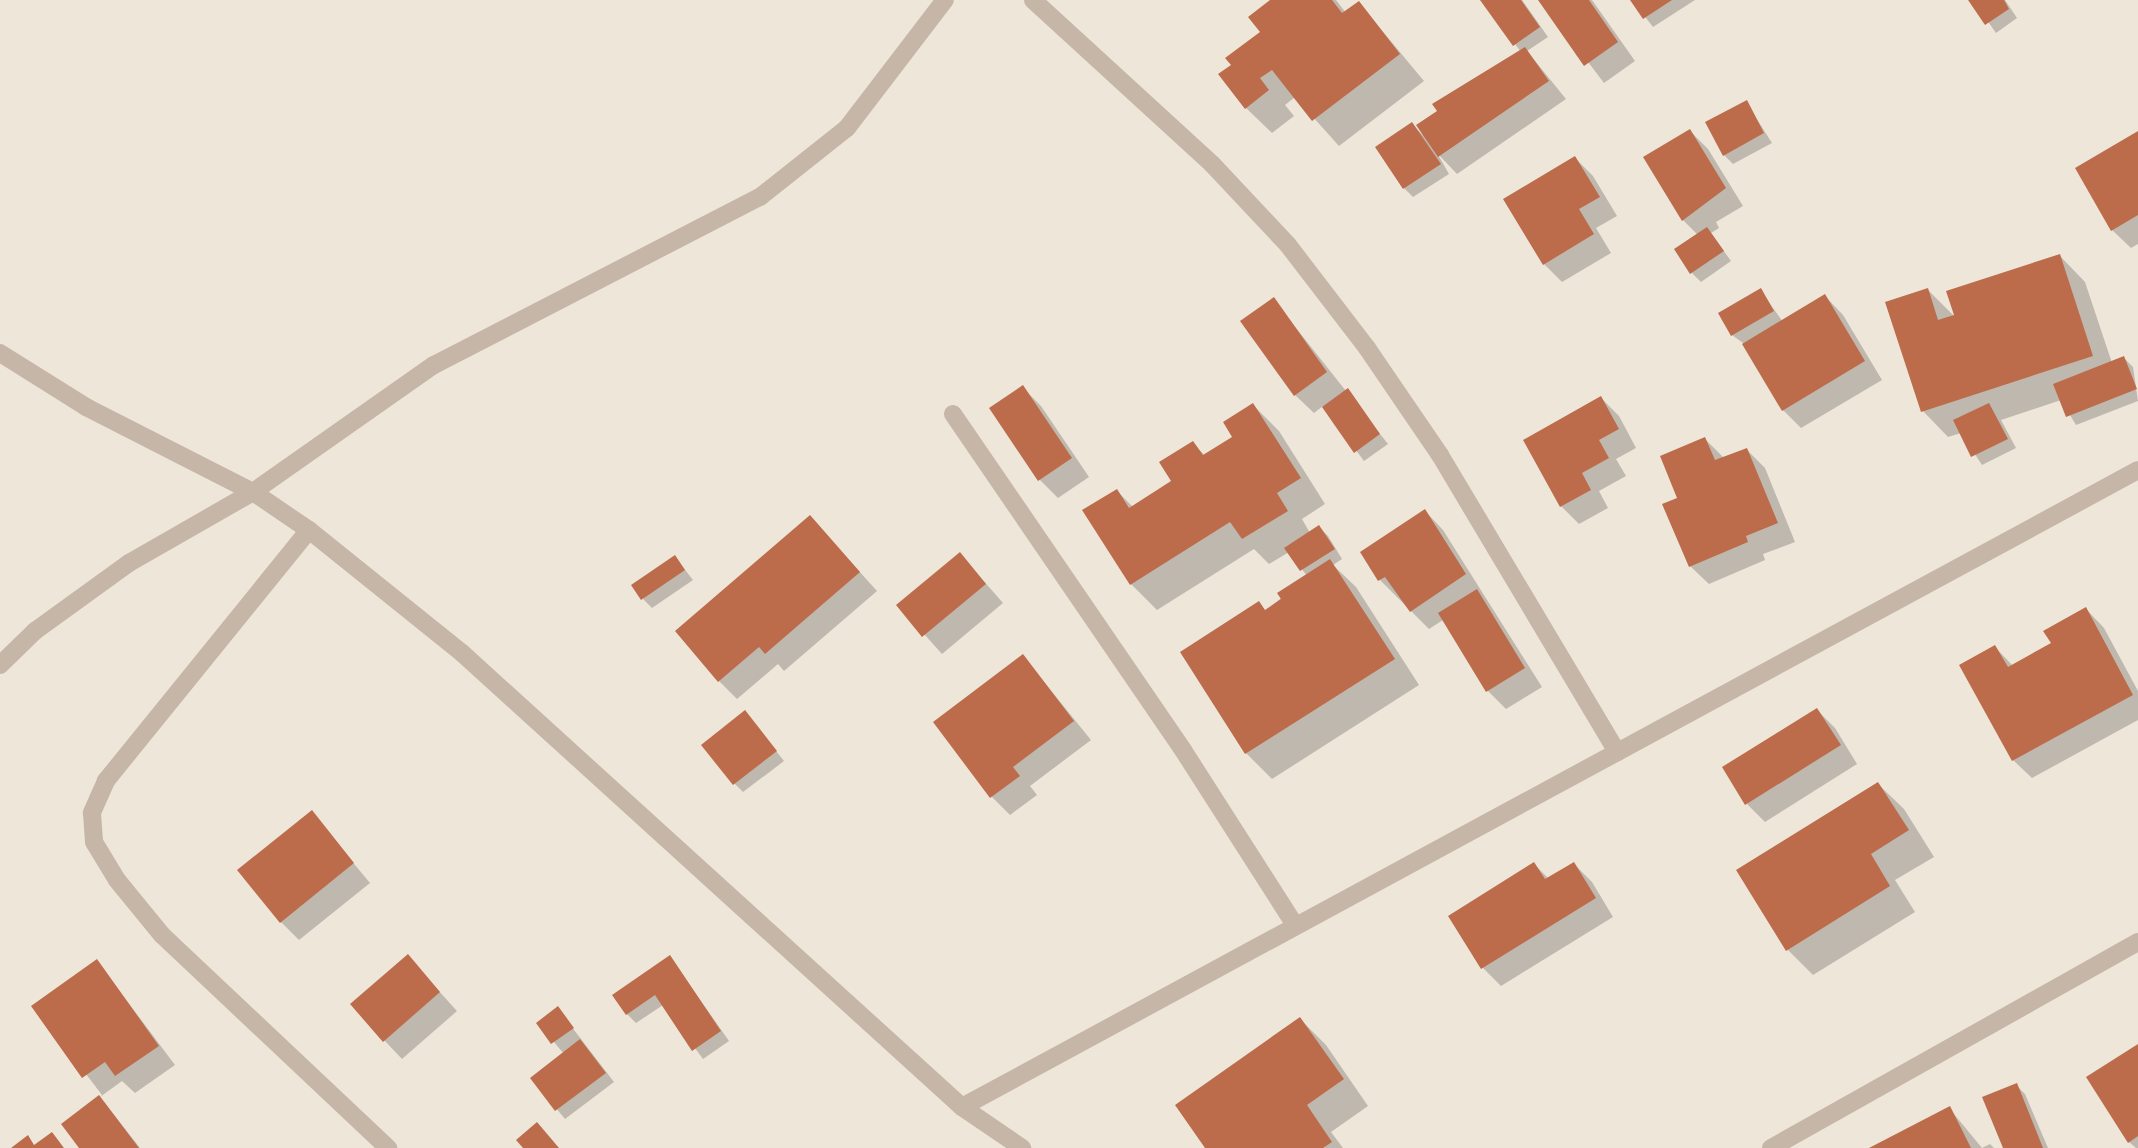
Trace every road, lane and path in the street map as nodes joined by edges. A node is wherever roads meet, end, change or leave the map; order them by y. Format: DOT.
graph roads {
  1 [pos="945,0"];
  2 [pos="1033,0"];
  3 [pos="0,353"];
  4 [pos="953,414"];
  5 [pos="2138,470"];
  6 [pos="253,492"];
  7 [pos="309,530"];
  8 [pos="0,665"];
  9 [pos="1617,752"];
  10 [pos="1295,925"];
  11 [pos="2138,942"];
  12 [pos="962,1107"];
  13 [pos="388,1148"];
  14 [pos="1022,1148"];
  15 [pos="1771,1148"];
  1 -- 6 [label="street"];
  2 -- 9 [label="street"];
  3 -- 6 [label="street"];
  4 -- 10 [label="street"];
  5 -- 9 [label="street"];
  6 -- 7 [label="street"];
  6 -- 8 [label="street"];
  7 -- 12 [label="street"];
  7 -- 13 [label="street"];
  9 -- 10 [label="street"];
  10 -- 12 [label="street"];
  11 -- 15 [label="street"];
  12 -- 14 [label="street"];
}
